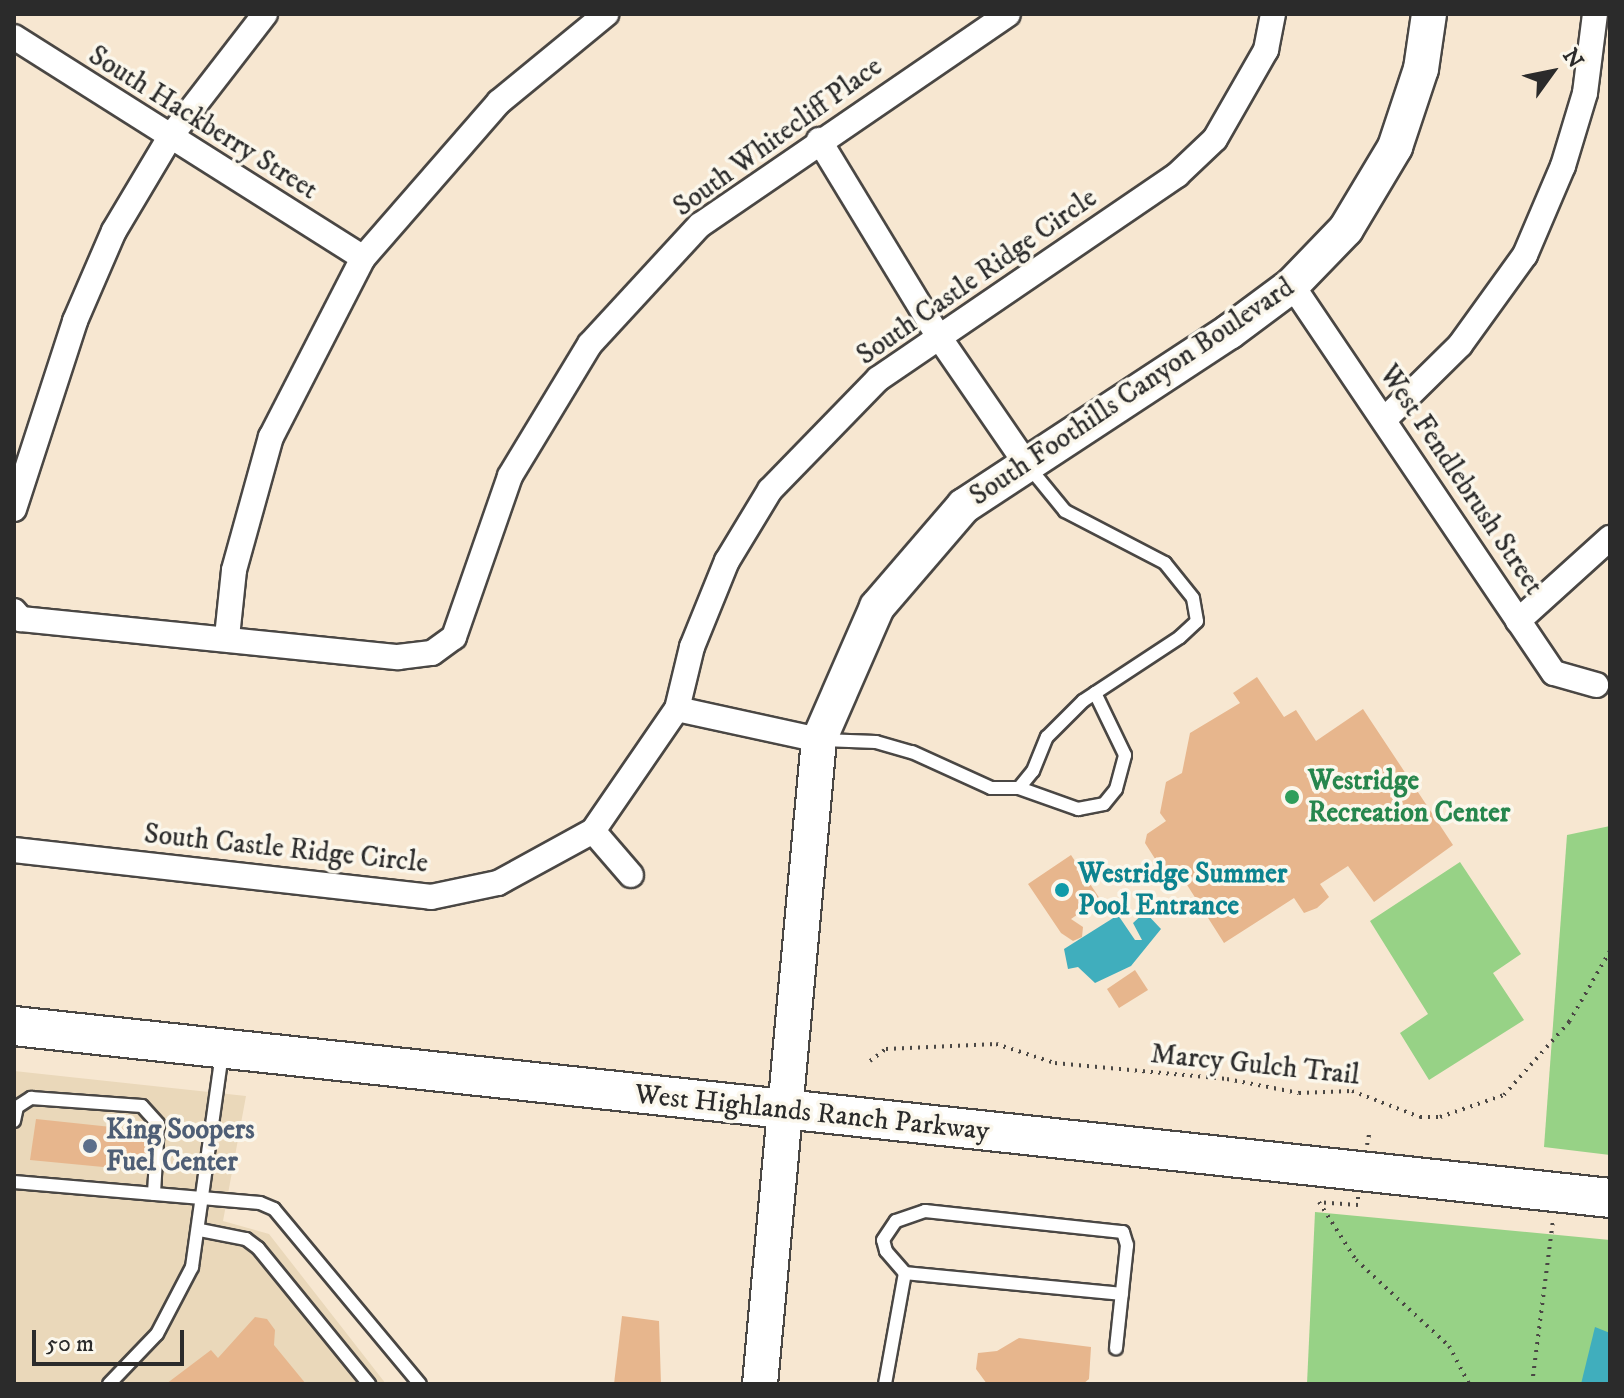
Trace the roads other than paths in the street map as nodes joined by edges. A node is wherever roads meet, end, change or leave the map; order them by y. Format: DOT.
graph roads {
  1 [pos="265,14"];
  2 [pos="606,14"];
  3 [pos="1008,14"];
  4 [pos="1273,14"];
  5 [pos="1429,14"];
  6 [pos="1595,14"];
  7 [pos="14,37"];
  8 [pos="170,137"];
  9 [pos="819,140"];
  10 [pos="363,258"];
  11 [pos="1292,285"];
  12 [pos="939,337"];
  13 [pos="1386,418"];
  14 [pos="1025,462"];
  15 [pos="14,509"];
  16 [pos="1610,538"];
  17 [pos="14,611"];
  18 [pos="1518,621"];
  19 [pos="227,637"];
  20 [pos="1596,685"];
  21 [pos="1095,693"];
  22 [pos="677,709"];
  23 [pos="819,740"];
  24 [pos="1019,788"];
  25 [pos="593,831"];
  26 [pos="14,850"];
  27 [pos="631,875"];
  28 [pos="14,1026"];
  29 [pos="223,1049"];
  30 [pos="788,1111"];
  31 [pos="14,1121"];
  32 [pos="14,1182"];
  33 [pos="154,1194"];
  34 [pos="203,1198"];
  35 [pos="1610,1198"];
  36 [pos="200,1230"];
  37 [pos="905,1273"];
  38 [pos="1122,1294"];
  39 [pos="1116,1348"];
  40 [pos="109,1384"];
  41 [pos="369,1384"];
  42 [pos="420,1384"];
  43 [pos="760,1384"];
  44 [pos="885,1384"];
  1 -- 8 [label="street"];
  2 -- 10 [label="street"];
  3 -- 9 [label="street, South Whitecliff Place"];
  4 -- 12 [label="street, South Castle Ridge Circle"];
  5 -- 11 [label="street, South Foothills Canyon Boulevard"];
  6 -- 13 [label="street"];
  7 -- 8 [label="street, South Hackberry Street"];
  8 -- 10 [label="street, South Hackberry Street"];
  8 -- 15 [label="street"];
  9 -- 12 [label="street"];
  9 -- 19 [label="street, South Whitecliff Place"];
  10 -- 19 [label="street"];
  11 -- 13 [label="street, West Fendlebrush Street"];
  11 -- 14 [label="street, South Foothills Canyon Boulevard"];
  12 -- 14 [label="street"];
  12 -- 22 [label="street, South Castle Ridge Circle"];
  13 -- 18 [label="street, West Fendlebrush Street"];
  14 -- 21 [label="lane"];
  14 -- 23 [label="street, South Foothills Canyon Boulevard"];
  16 -- 18 [label="street"];
  17 -- 19 [label="street, South Whitecliff Place"];
  18 -- 20 [label="street, West Fendlebrush Street"];
  21 -- 24 [label="lane"];
  21 -- 24 [label="lane"];
  22 -- 23 [label="street"];
  22 -- 25 [label="street, South Castle Ridge Circle"];
  23 -- 24 [label="lane"];
  23 -- 30 [label="street, South Foothills Canyon Boulevard"];
  25 -- 26 [label="street, South Castle Ridge Circle"];
  25 -- 27 [label="street"];
  28 -- 29 [label="main road, West Highlands Ranch Parkway"];
  29 -- 30 [label="main road, West Highlands Ranch Parkway"];
  29 -- 34 [label="lane"];
  30 -- 35 [label="main road, West Highlands Ranch Parkway"];
  30 -- 43 [label="street, South Foothills Canyon Boulevard"];
  31 -- 33 [label="lane"];
  32 -- 33 [label="lane"];
  33 -- 34 [label="lane"];
  34 -- 36 [label="lane"];
  34 -- 42 [label="lane"];
  36 -- 40 [label="lane"];
  36 -- 41 [label="lane"];
  37 -- 38 [label="lane"];
  37 -- 38 [label="lane"];
  37 -- 44 [label="lane"];
  38 -- 39 [label="lane"];
}
